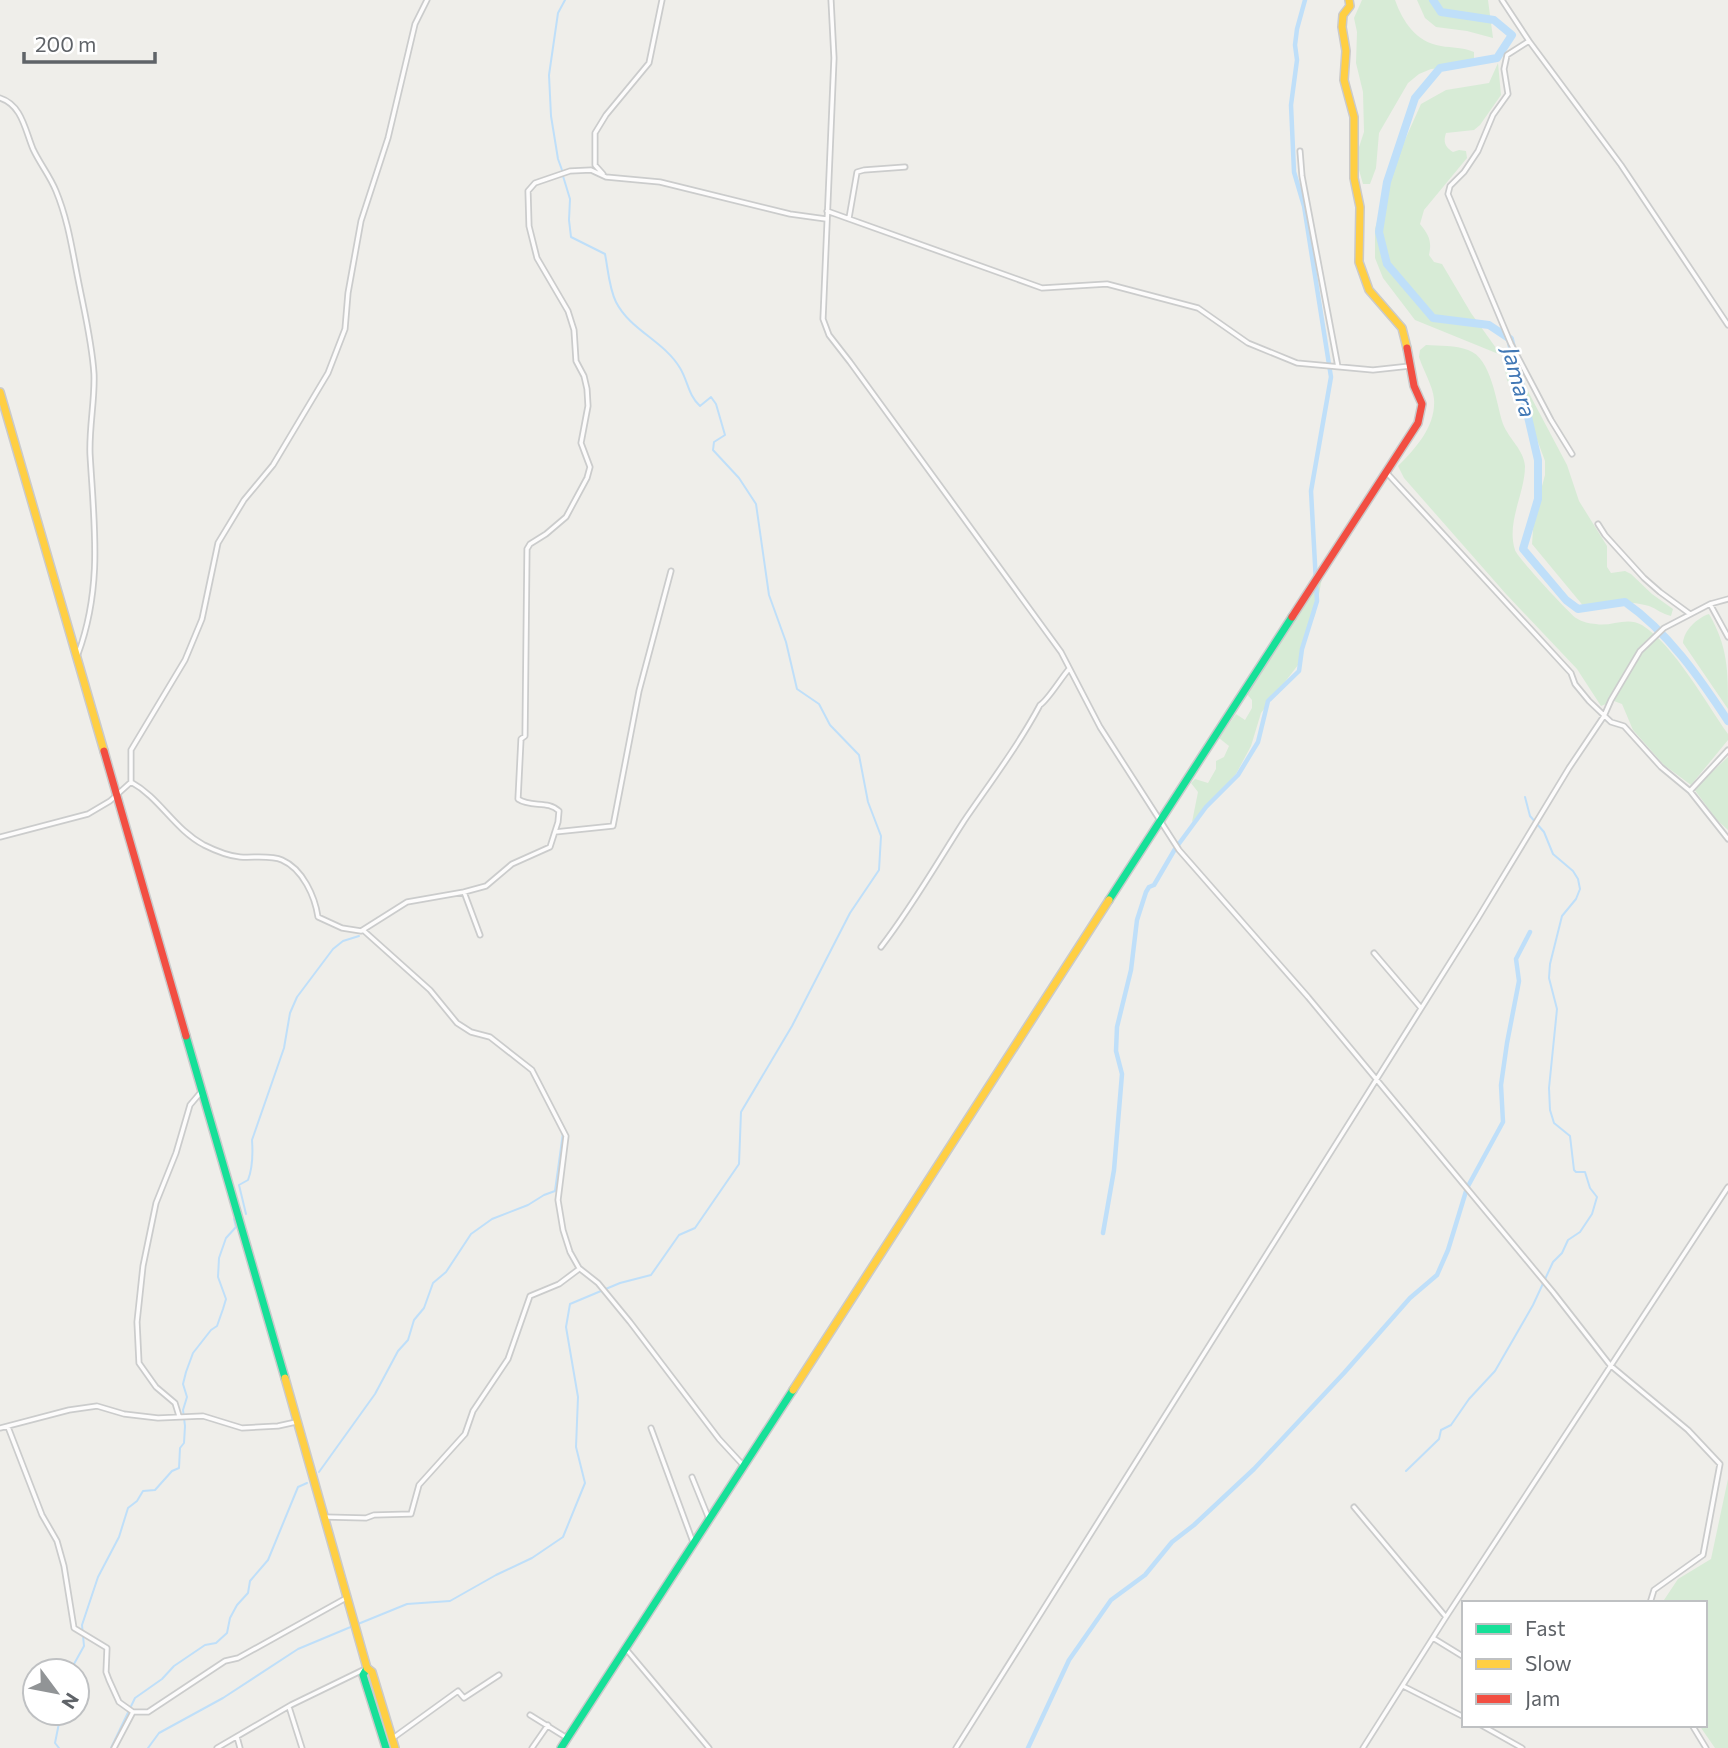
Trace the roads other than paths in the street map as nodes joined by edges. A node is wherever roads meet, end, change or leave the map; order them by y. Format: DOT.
graph roads {
  1 [pos="427,0"];
  2 [pos="662,0"];
  3 [pos="831,0"];
  4 [pos="1349,0"];
  5 [pos="1502,0"];
  6 [pos="1529,41"];
  7 [pos="0,98"];
  8 [pos="1300,151"];
  9 [pos="905,167"];
  10 [pos="606,177"];
  11 [pos="827,211"];
  12 [pos="849,218"];
  13 [pos="826,219"];
  14 [pos="1728,326"];
  15 [pos="1410,366"];
  16 [pos="1338,367"];
  17 [pos="0,392"];
  18 [pos="1572,454"];
  19 [pos="1386,472"];
  20 [pos="1598,524"];
  21 [pos="671,571"];
  22 [pos="1728,599"];
  23 [pos="1710,604"];
  24 [pos="1690,614"];
  25 [pos="1728,637"];
  26 [pos="77,656"];
  27 [pos="1069,669"];
  28 [pos="1604,716"];
  29 [pos="1728,750"];
  30 [pos="131,782"];
  31 [pos="1690,790"];
  32 [pos="115,795"];
  33 [pos="1160,822"];
  34 [pos="555,832"];
  35 [pos="0,837"];
  36 [pos="1728,839"];
  37 [pos="464,892"];
  38 [pos="363,930"];
  39 [pos="480,935"];
  40 [pos="881,947"];
  41 [pos="1374,953"];
  42 [pos="1421,1008"];
  43 [pos="1375,1081"];
  44 [pos="202,1089"];
  45 [pos="1728,1187"];
  46 [pos="579,1268"];
  47 [pos="1610,1366"];
  48 [pos="182,1416"];
  49 [pos="298,1422"];
  50 [pos="8,1427"];
  51 [pos="0,1428"];
  52 [pos="651,1428"];
  53 [pos="743,1465"];
  54 [pos="692,1477"];
  55 [pos="1354,1507"];
  56 [pos="325,1517"];
  57 [pos="709,1519"];
  58 [pos="694,1544"];
  59 [pos="348,1597"];
  60 [pos="1651,1601"];
  61 [pos="1446,1618"];
  62 [pos="1433,1639"];
  63 [pos="626,1649"];
  64 [pos="1462,1656"];
  65 [pos="367,1668"];
  66 [pos="499,1675"];
  67 [pos="1403,1686"];
  68 [pos="289,1706"];
  69 [pos="130,1711"];
  70 [pos="530,1715"];
  71 [pos="1462,1716"];
  72 [pos="548,1726"];
  73 [pos="1485,1727"];
  74 [pos="1693,1727"];
  75 [pos="237,1737"];
  76 [pos="568,1738"];
  77 [pos="392,1739"];
  78 [pos="114,1748"];
  79 [pos="217,1748"];
  80 [pos="240,1748"];
  81 [pos="302,1748"];
  82 [pos="386,1748"];
  83 [pos="395,1748"];
  84 [pos="532,1748"];
  85 [pos="561,1748"];
  86 [pos="709,1748"];
  87 [pos="956,1748"];
  88 [pos="1363,1748"];
  89 [pos="1522,1748"];
  90 [pos="1706,1748"];
  1 -- 30 [label="street"];
  2 -- 10 [label="street"];
  3 -- 11 [label="street"];
  4 -- 15 [label="street"];
  5 -- 6 [label="street"];
  6 -- 14 [label="street"];
  6 -- 18 [label="street"];
  7 -- 26 [label="street"];
  8 -- 16 [label="street"];
  9 -- 12 [label="street"];
  10 -- 13 [label="street"];
  10 -- 34 [label="street"];
  11 -- 12 [label="street"];
  11 -- 13 [label="street"];
  12 -- 16 [label="street"];
  13 -- 27 [label="street"];
  15 -- 16 [label="street"];
  15 -- 19 [label="street"];
  17 -- 26 [label="street"];
  19 -- 28 [label="street"];
  19 -- 33 [label="street"];
  20 -- 24 [label="street"];
  21 -- 34 [label="street"];
  22 -- 23 [label="street"];
  23 -- 24 [label="street"];
  23 -- 25 [label="street"];
  24 -- 28 [label="street"];
  26 -- 32 [label="street"];
  27 -- 33 [label="street"];
  27 -- 40 [label="street"];
  28 -- 31 [label="street"];
  28 -- 42 [label="street"];
  29 -- 31 [label="street"];
  30 -- 32 [label="street"];
  30 -- 38 [label="street"];
  31 -- 36 [label="street"];
  32 -- 35 [label="street"];
  32 -- 44 [label="street"];
  33 -- 43 [label="street"];
  33 -- 53 [label="street"];
  34 -- 37 [label="street"];
  37 -- 38 [label="street"];
  37 -- 39 [label="street"];
  38 -- 46 [label="street"];
  41 -- 42 [label="street"];
  42 -- 43 [label="street"];
  43 -- 47 [label="street"];
  43 -- 87 [label="street"];
  44 -- 48 [label="street"];
  44 -- 49 [label="street"];
  45 -- 47 [label="street"];
  46 -- 53 [label="street"];
  46 -- 56 [label="street"];
  47 -- 60 [label="street"];
  47 -- 61 [label="street"];
  48 -- 49 [label="street"];
  48 -- 50 [label="street"];
  49 -- 56 [label="street"];
  50 -- 51 [label="street"];
  50 -- 69 [label="street"];
  52 -- 58 [label="street"];
  53 -- 57 [label="street"];
  54 -- 57 [label="street"];
  55 -- 61 [label="street"];
  56 -- 59 [label="street"];
  57 -- 58 [label="street"];
  58 -- 63 [label="street"];
  59 -- 65 [label="street"];
  59 -- 69 [label="street"];
  61 -- 62 [label="street"];
  62 -- 64 [label="street"];
  62 -- 67 [label="street"];
  63 -- 76 [label="street"];
  63 -- 86 [label="street"];
  65 -- 68 [label="street"];
  65 -- 77 [label="street"];
  65 -- 82 [label="street"];
  66 -- 77 [label="street"];
  67 -- 71 [label="street"];
  67 -- 88 [label="street"];
  68 -- 75 [label="street"];
  68 -- 81 [label="street"];
  69 -- 78 [label="street"];
  70 -- 72 [label="street"];
  72 -- 76 [label="street"];
  72 -- 84 [label="street"];
  73 -- 89 [label="street"];
  74 -- 90 [label="street"];
  75 -- 79 [label="street"];
  75 -- 80 [label="street"];
  76 -- 85 [label="street"];
  77 -- 83 [label="street"];
}
